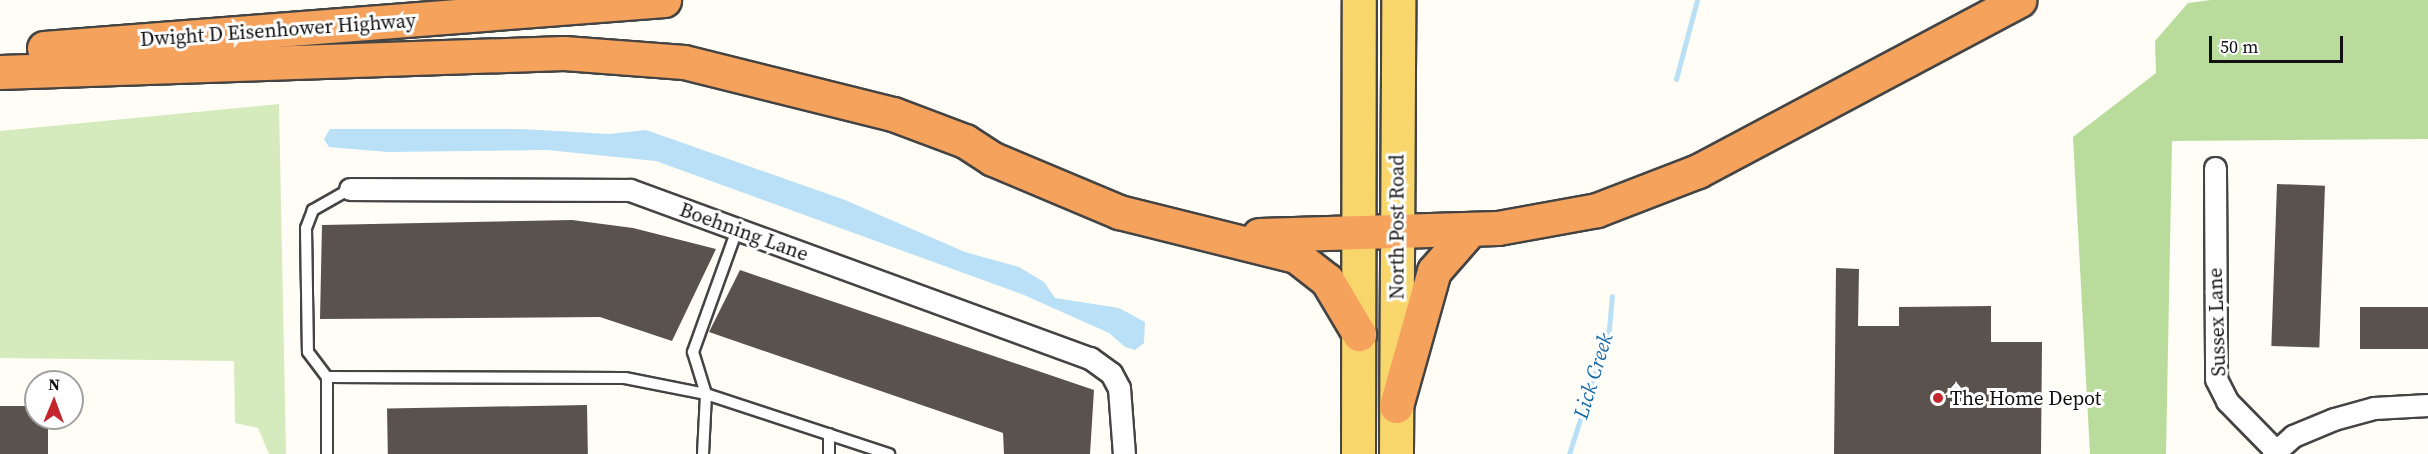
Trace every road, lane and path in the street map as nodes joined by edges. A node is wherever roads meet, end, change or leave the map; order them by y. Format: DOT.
graph roads {
  1 [pos="664,0"];
  2 [pos="2019,0"];
  3 [pos="1359,4"];
  4 [pos="1398,5"];
  5 [pos="0,51"];
  6 [pos="0,72"];
  7 [pos="2216,168"];
  8 [pos="350,189"];
  9 [pos="1397,229"];
  10 [pos="737,230"];
  11 [pos="1470,230"];
  12 [pos="1359,231"];
  13 [pos="1212,236"];
  14 [pos="1359,334"];
  15 [pos="327,377"];
  16 [pos="706,394"];
  17 [pos="2428,405"];
  18 [pos="1396,406"];
  19 [pos="830,434"];
  20 [pos="2274,452"];
  21 [pos="327,454"];
  22 [pos="703,454"];
  23 [pos="829,454"];
  24 [pos="889,454"];
  25 [pos="1124,454"];
  26 [pos="1358,454"];
  27 [pos="1396,454"];
  1 -- 5 [label="highway, Dwight D Eisenhower Highway"];
  2 -- 11 [label="highway"];
  3 -- 12 [label="main road, North Post Road"];
  4 -- 9 [label="main road, North Post Road"];
  6 -- 13 [label="highway"];
  7 -- 20 [label="street, Sussex Lane"];
  8 -- 10 [label="street, Boehning Lane"];
  8 -- 15 [label="lane"];
  9 -- 11 [label="highway"];
  9 -- 12 [label="highway"];
  9 -- 18 [label="main road, North Post Road"];
  10 -- 16 [label="lane"];
  10 -- 25 [label="street, Boehning Lane"];
  11 -- 18 [label="highway"];
  12 -- 13 [label="highway"];
  12 -- 14 [label="main road, North Post Road"];
  13 -- 14 [label="highway"];
  14 -- 26 [label="main road, North Post Road"];
  15 -- 16 [label="lane"];
  15 -- 21 [label="lane"];
  16 -- 19 [label="lane"];
  16 -- 22 [label="lane"];
  17 -- 20 [label="street"];
  18 -- 27 [label="main road, North Post Road"];
  19 -- 23 [label="lane"];
  19 -- 24 [label="lane"];
}
